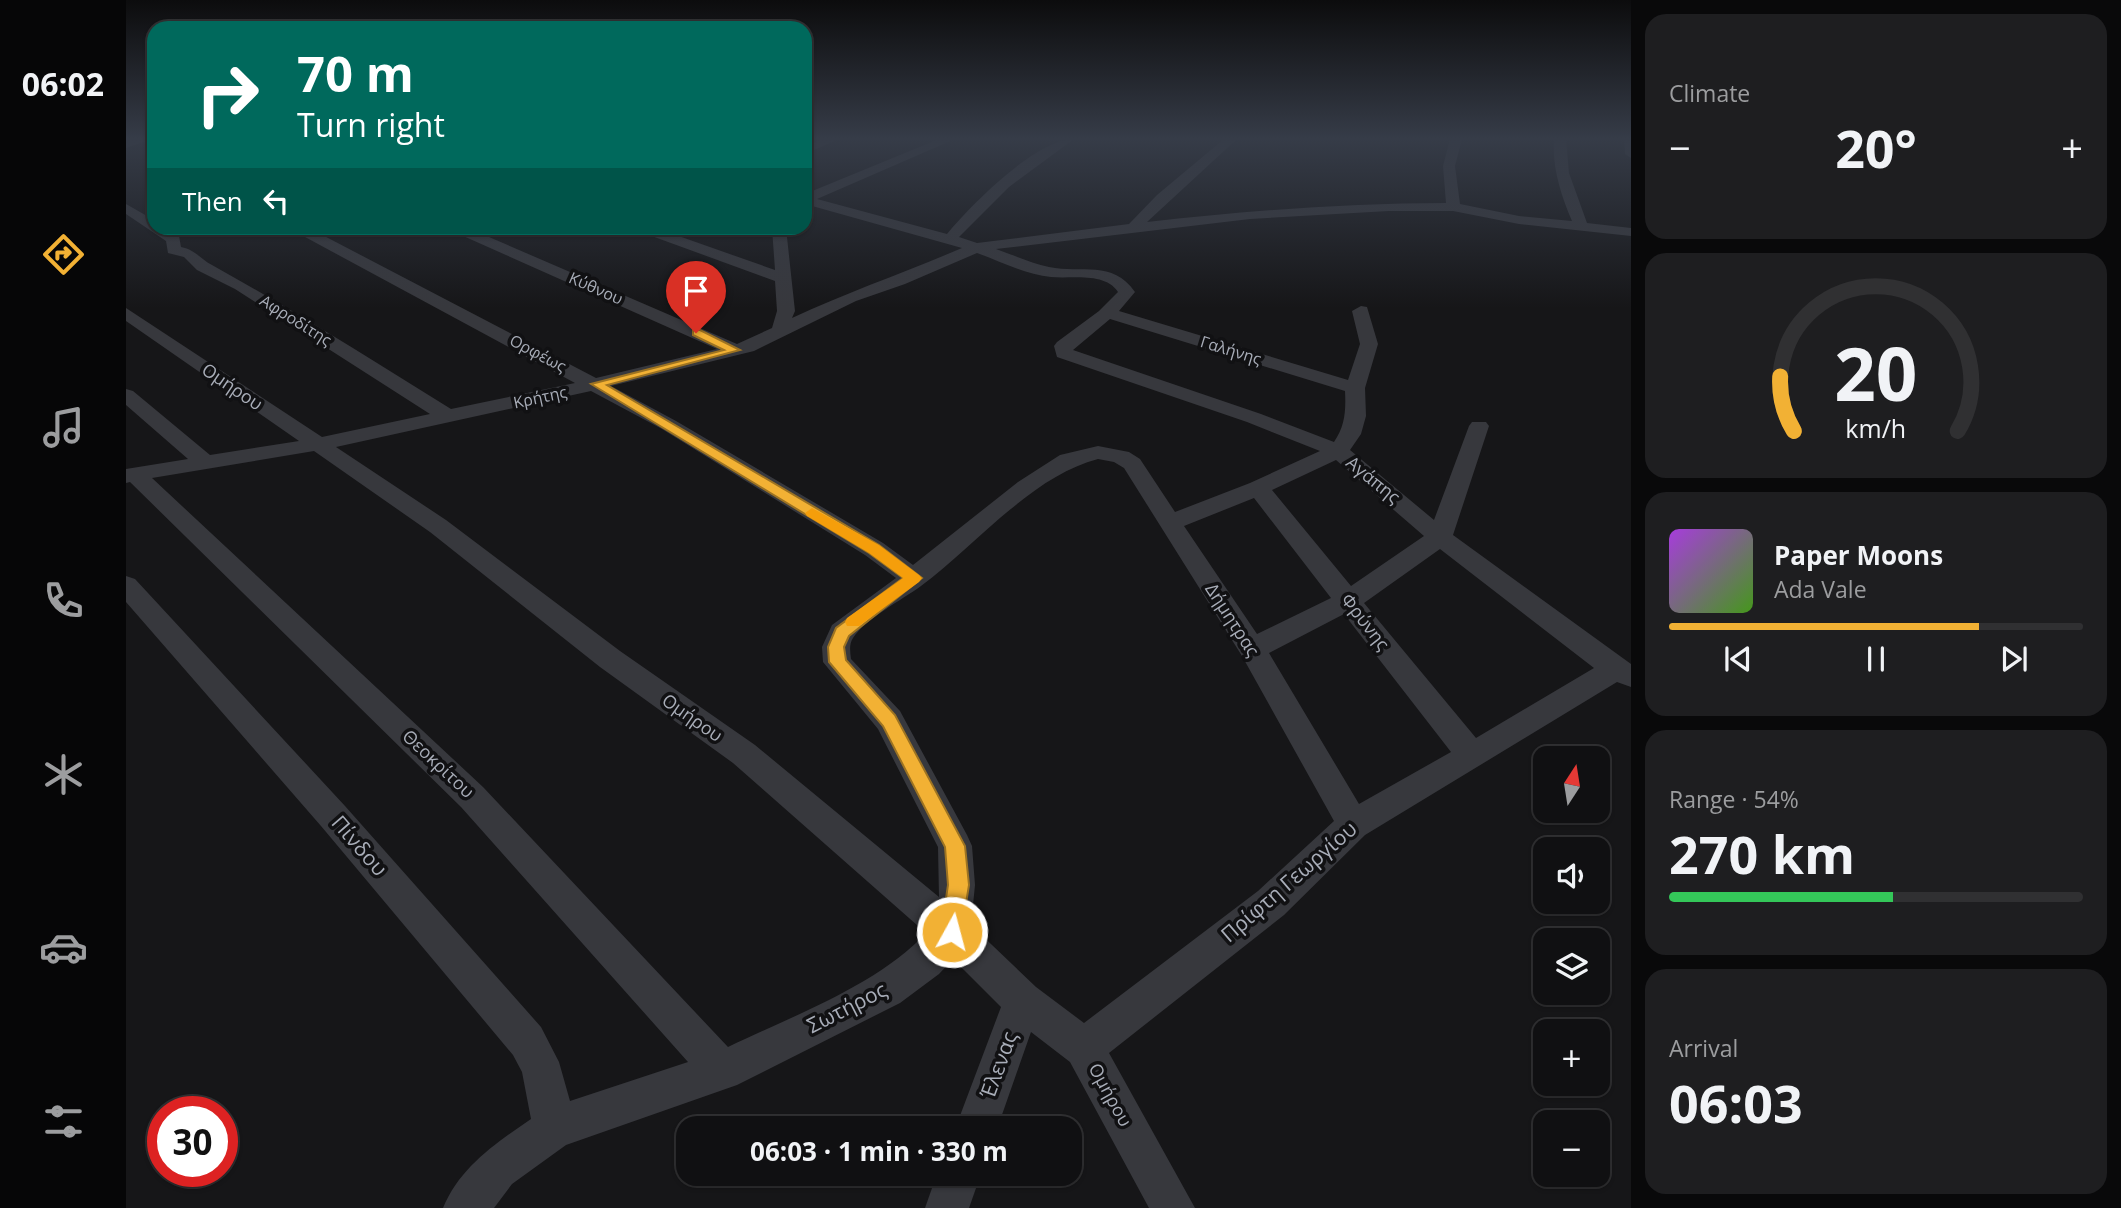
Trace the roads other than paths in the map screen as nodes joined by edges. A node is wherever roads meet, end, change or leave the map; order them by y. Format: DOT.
graph roads {
  1 [pos="991,195"];
  2 [pos="1165,195"];
  3 [pos="1452,195"];
  4 [pos="1569,195"];
  5 [pos="812,201"];
  6 [pos="1453,207"];
  7 [pos="126,208"];
  8 [pos="147,222"];
  9 [pos="1135,226"];
  10 [pos="1582,228"];
  11 [pos="1631,232"];
  12 [pos="168,235"];
  13 [pos="312,235"];
  14 [pos="473,235"];
  15 [pos="663,235"];
  16 [pos="780,235"];
  17 [pos="950,239"];
  18 [pos="976,248"];
  19 [pos="783,278"];
  20 [pos="1361,312"];
  21 [pos="126,313"];
  22 [pos="1107,313"];
  23 [pos="779,334"];
  24 [pos="735,350"];
  25 [pos="1074,358"];
  26 [pos="597,384"];
  27 [pos="1355,388"];
  28 [pos="126,395"];
  29 [pos="447,416"];
  30 [pos="1479,426"];
  31 [pos="319,444"];
  32 [pos="1338,451"];
  33 [pos="1084,454"];
  34 [pos="206,463"];
  35 [pos="130,476"];
  36 [pos="1258,488"];
  37 [pos="1170,523"];
  38 [pos="1440,537"];
  39 [pos="914,578"];
  40 [pos="126,586"];
  41 [pos="1348,601"];
  42 [pos="1252,649"];
  43 [pos="837,662"];
  44 [pos="1623,672"];
  45 [pos="1472,756"];
  46 [pos="1353,824"];
  47 [pos="952,932"];
  48 [pos="1022,1001"];
  49 [pos="1084,1048"];
  50 [pos="723,1071"];
  51 [pos="981,1116"];
  52 [pos="554,1128"];
  53 [pos="955,1186"];
  54 [pos="465,1208"];
  55 [pos="947,1208"];
  56 [pos="1173,1208"];
  1 -- 17 [label="street"];
  2 -- 9 [label="street"];
  3 -- 6 [label="street"];
  4 -- 10 [label="street"];
  5 -- 17 [label="street"];
  6 -- 9 [label="street"];
  6 -- 10 [label="street"];
  7 -- 8 [label="street, Αφροδίτης"];
  9 -- 18 [label="street"];
  10 -- 11 [label="street"];
  12 -- 29 [label="street, Αφροδίτης"];
  13 -- 26 [label="street, Ορφέως"];
  14 -- 24 [label="street, Κύθνου"];
  15 -- 19 [label="street"];
  16 -- 19 [label="street"];
  17 -- 18 [label="street"];
  18 -- 22 [label="street"];
  18 -- 23 [label="street, Κρήτης"];
  19 -- 23 [label="street"];
  20 -- 27 [label="street"];
  21 -- 31 [label="street, Ομήρου"];
  22 -- 25 [label="street"];
  22 -- 27 [label="street, Γαλήνης"];
  23 -- 24 [label="street, Κρήτης"];
  24 -- 26 [label="street, Κρήτης"];
  25 -- 32 [label="street, Αγάπης"];
  26 -- 29 [label="street, Κρήτης"];
  26 -- 39 [label="street, Ορφέως"];
  27 -- 32 [label="street"];
  28 -- 34 [label="street"];
  29 -- 31 [label="street, Κρήτης"];
  30 -- 38 [label="street"];
  31 -- 34 [label="street, Κρήτης"];
  31 -- 47 [label="street, Ομήρου"];
  32 -- 36 [label="street"];
  32 -- 38 [label="street, Αγάπης"];
  33 -- 37 [label="street, Δήμητρας"];
  33 -- 39 [label="street"];
  34 -- 35 [label="street, Κρήτης"];
  35 -- 50 [label="street, Θεοκρίτου"];
  36 -- 37 [label="street"];
  36 -- 41 [label="street, Φρύνης"];
  37 -- 42 [label="street, Δήμητρας"];
  38 -- 41 [label="street"];
  38 -- 44 [label="street, Αγάπης"];
  39 -- 43 [label="street"];
  40 -- 52 [label="street, Πίνδου"];
  41 -- 42 [label="street"];
  41 -- 45 [label="street, Φρύνης"];
  42 -- 46 [label="street, Δήμητρας"];
  43 -- 47 [label="street"];
  44 -- 45 [label="street, Πρίφτη Γεωργίου"];
  45 -- 46 [label="street, Πρίφτη Γεωργίου"];
  46 -- 49 [label="street, Πρίφτη Γεωργίου"];
  47 -- 48 [label="street, Ομήρου"];
  47 -- 50 [label="street, Σωτήρος"];
  48 -- 49 [label="street, Ομήρου"];
  48 -- 51 [label="street, Έλενας"];
  49 -- 56 [label="street, Ομήρου"];
  50 -- 52 [label="street, Σωτήρος"];
  52 -- 54 [label="street, Σωτήρος"];
  53 -- 55 [label="street"];
}
